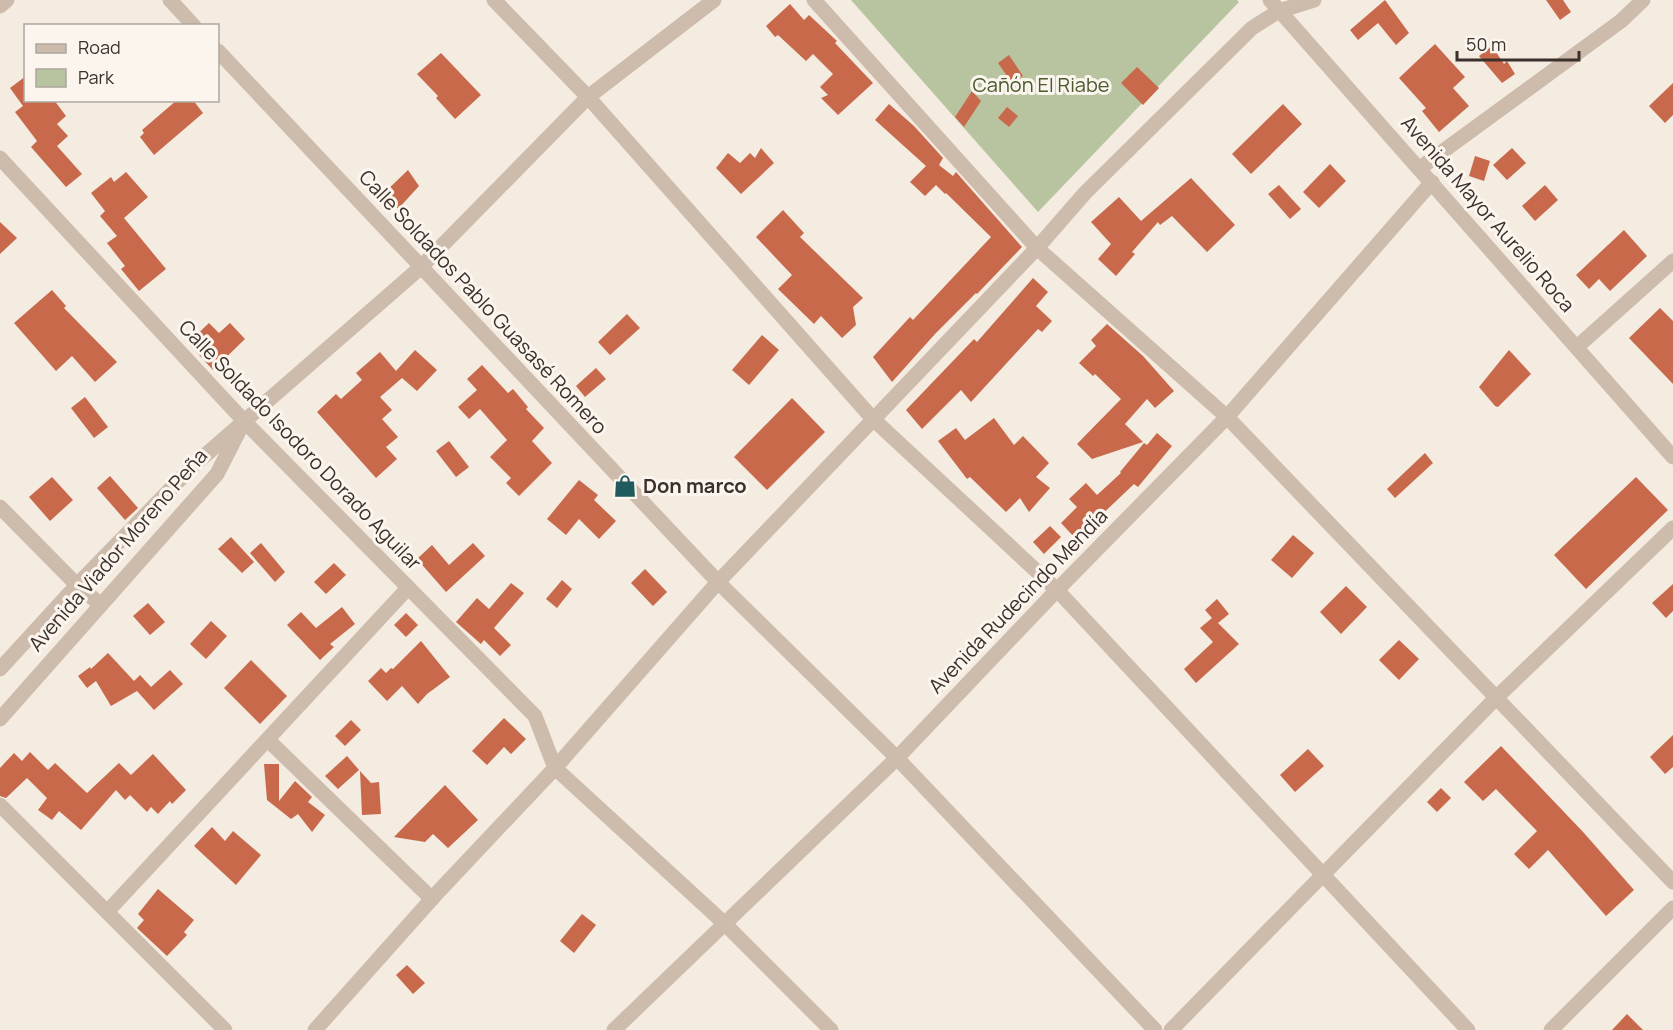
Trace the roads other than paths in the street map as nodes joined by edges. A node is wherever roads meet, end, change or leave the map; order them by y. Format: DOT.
graph roads {
  1 [pos="7,0"];
  2 [pos="170,0"];
  3 [pos="494,0"];
  4 [pos="714,0"];
  5 [pos="814,0"];
  6 [pos="1314,0"];
  7 [pos="1643,0"];
  8 [pos="1275,5"];
  9 [pos="0,6"];
  10 [pos="192,24"];
  11 [pos="219,52"];
  12 [pos="588,97"];
  13 [pos="0,158"];
  14 [pos="1420,168"];
  15 [pos="1431,182"];
  16 [pos="1037,248"];
  17 [pos="1673,261"];
  18 [pos="420,268"];
  19 [pos="1577,347"];
  20 [pos="1227,417"];
  21 [pos="873,419"];
  22 [pos="244,421"];
  23 [pos="1673,458"];
  24 [pos="0,507"];
  25 [pos="1673,528"];
  26 [pos="718,582"];
  27 [pos="77,585"];
  28 [pos="408,588"];
  29 [pos="1057,590"];
  30 [pos="101,605"];
  31 [pos="0,669"];
  32 [pos="1497,697"];
  33 [pos="0,719"];
  34 [pos="268,740"];
  35 [pos="897,758"];
  36 [pos="555,768"];
  37 [pos="0,805"];
  38 [pos="1322,876"];
  39 [pos="1673,882"];
  40 [pos="432,899"];
  41 [pos="1673,908"];
  42 [pos="107,912"];
  43 [pos="724,923"];
  44 [pos="225,1030"];
  45 [pos="315,1030"];
  46 [pos="614,1030"];
  47 [pos="831,1030"];
  48 [pos="1155,1030"];
  49 [pos="1172,1030"];
  50 [pos="1468,1030"];
  51 [pos="1551,1030"];
  1 -- 9 [label="street"];
  2 -- 10 [label="street"];
  3 -- 12 [label="street"];
  4 -- 12 [label="street"];
  5 -- 16 [label="street"];
  6 -- 8 [label="street"];
  7 -- 14 [label="street"];
  8 -- 14 [label="street, Avenida Mayor Aurelio Roca"];
  8 -- 16 [label="street"];
  11 -- 18 [label="street, Calle Soldados Pablo Guasasé Romero"];
  12 -- 18 [label="street"];
  12 -- 21 [label="street"];
  13 -- 22 [label="street, Calle Soldado Isodoro Dorado Aguilar"];
  14 -- 15 [label="street, Avenida Mayor Aurelio Roca"];
  15 -- 19 [label="street, Avenida Mayor Aurelio Roca"];
  15 -- 20 [label="street, Avenida Rudecindo Mendía"];
  16 -- 20 [label="street"];
  16 -- 21 [label="street"];
  17 -- 19 [label="street"];
  18 -- 22 [label="street"];
  18 -- 26 [label="street, Calle Soldados Pablo Guasasé Romero"];
  19 -- 23 [label="street, Avenida Mayor Aurelio Roca"];
  20 -- 29 [label="street, Avenida Rudecindo Mendía"];
  20 -- 32 [label="street"];
  21 -- 26 [label="street"];
  21 -- 29 [label="street"];
  22 -- 27 [label="street, Avenida Viador Moreno Peña"];
  22 -- 28 [label="street, Calle Soldado Isodoro Dorado Aguilar"];
  22 -- 30 [label="street, Avenida Viador Moreno Peña"];
  24 -- 27 [label="street"];
  25 -- 32 [label="street"];
  26 -- 35 [label="street, Calle Soldados Pablo Guasasé Romero"];
  26 -- 36 [label="street"];
  27 -- 30 [label="street"];
  27 -- 31 [label="street, Avenida Viador Moreno Peña"];
  28 -- 34 [label="street"];
  28 -- 36 [label="street, Calle Soldado Isodoro Dorado Aguilar"];
  29 -- 35 [label="street, Avenida Rudecindo Mendía"];
  29 -- 38 [label="street"];
  30 -- 33 [label="street, Avenida Viador Moreno Peña"];
  32 -- 38 [label="street"];
  32 -- 39 [label="street"];
  34 -- 40 [label="street"];
  34 -- 42 [label="street"];
  35 -- 43 [label="street, Avenida Rudecindo Mendía"];
  35 -- 48 [label="street, Calle Soldados Pablo Guasasé Romero"];
  36 -- 40 [label="street"];
  36 -- 43 [label="street"];
  37 -- 42 [label="street"];
  38 -- 49 [label="street"];
  38 -- 50 [label="street"];
  40 -- 45 [label="street"];
  41 -- 51 [label="street"];
  42 -- 44 [label="street"];
  43 -- 46 [label="street, Avenida Rudecindo Mendía"];
  43 -- 47 [label="street"];
}
